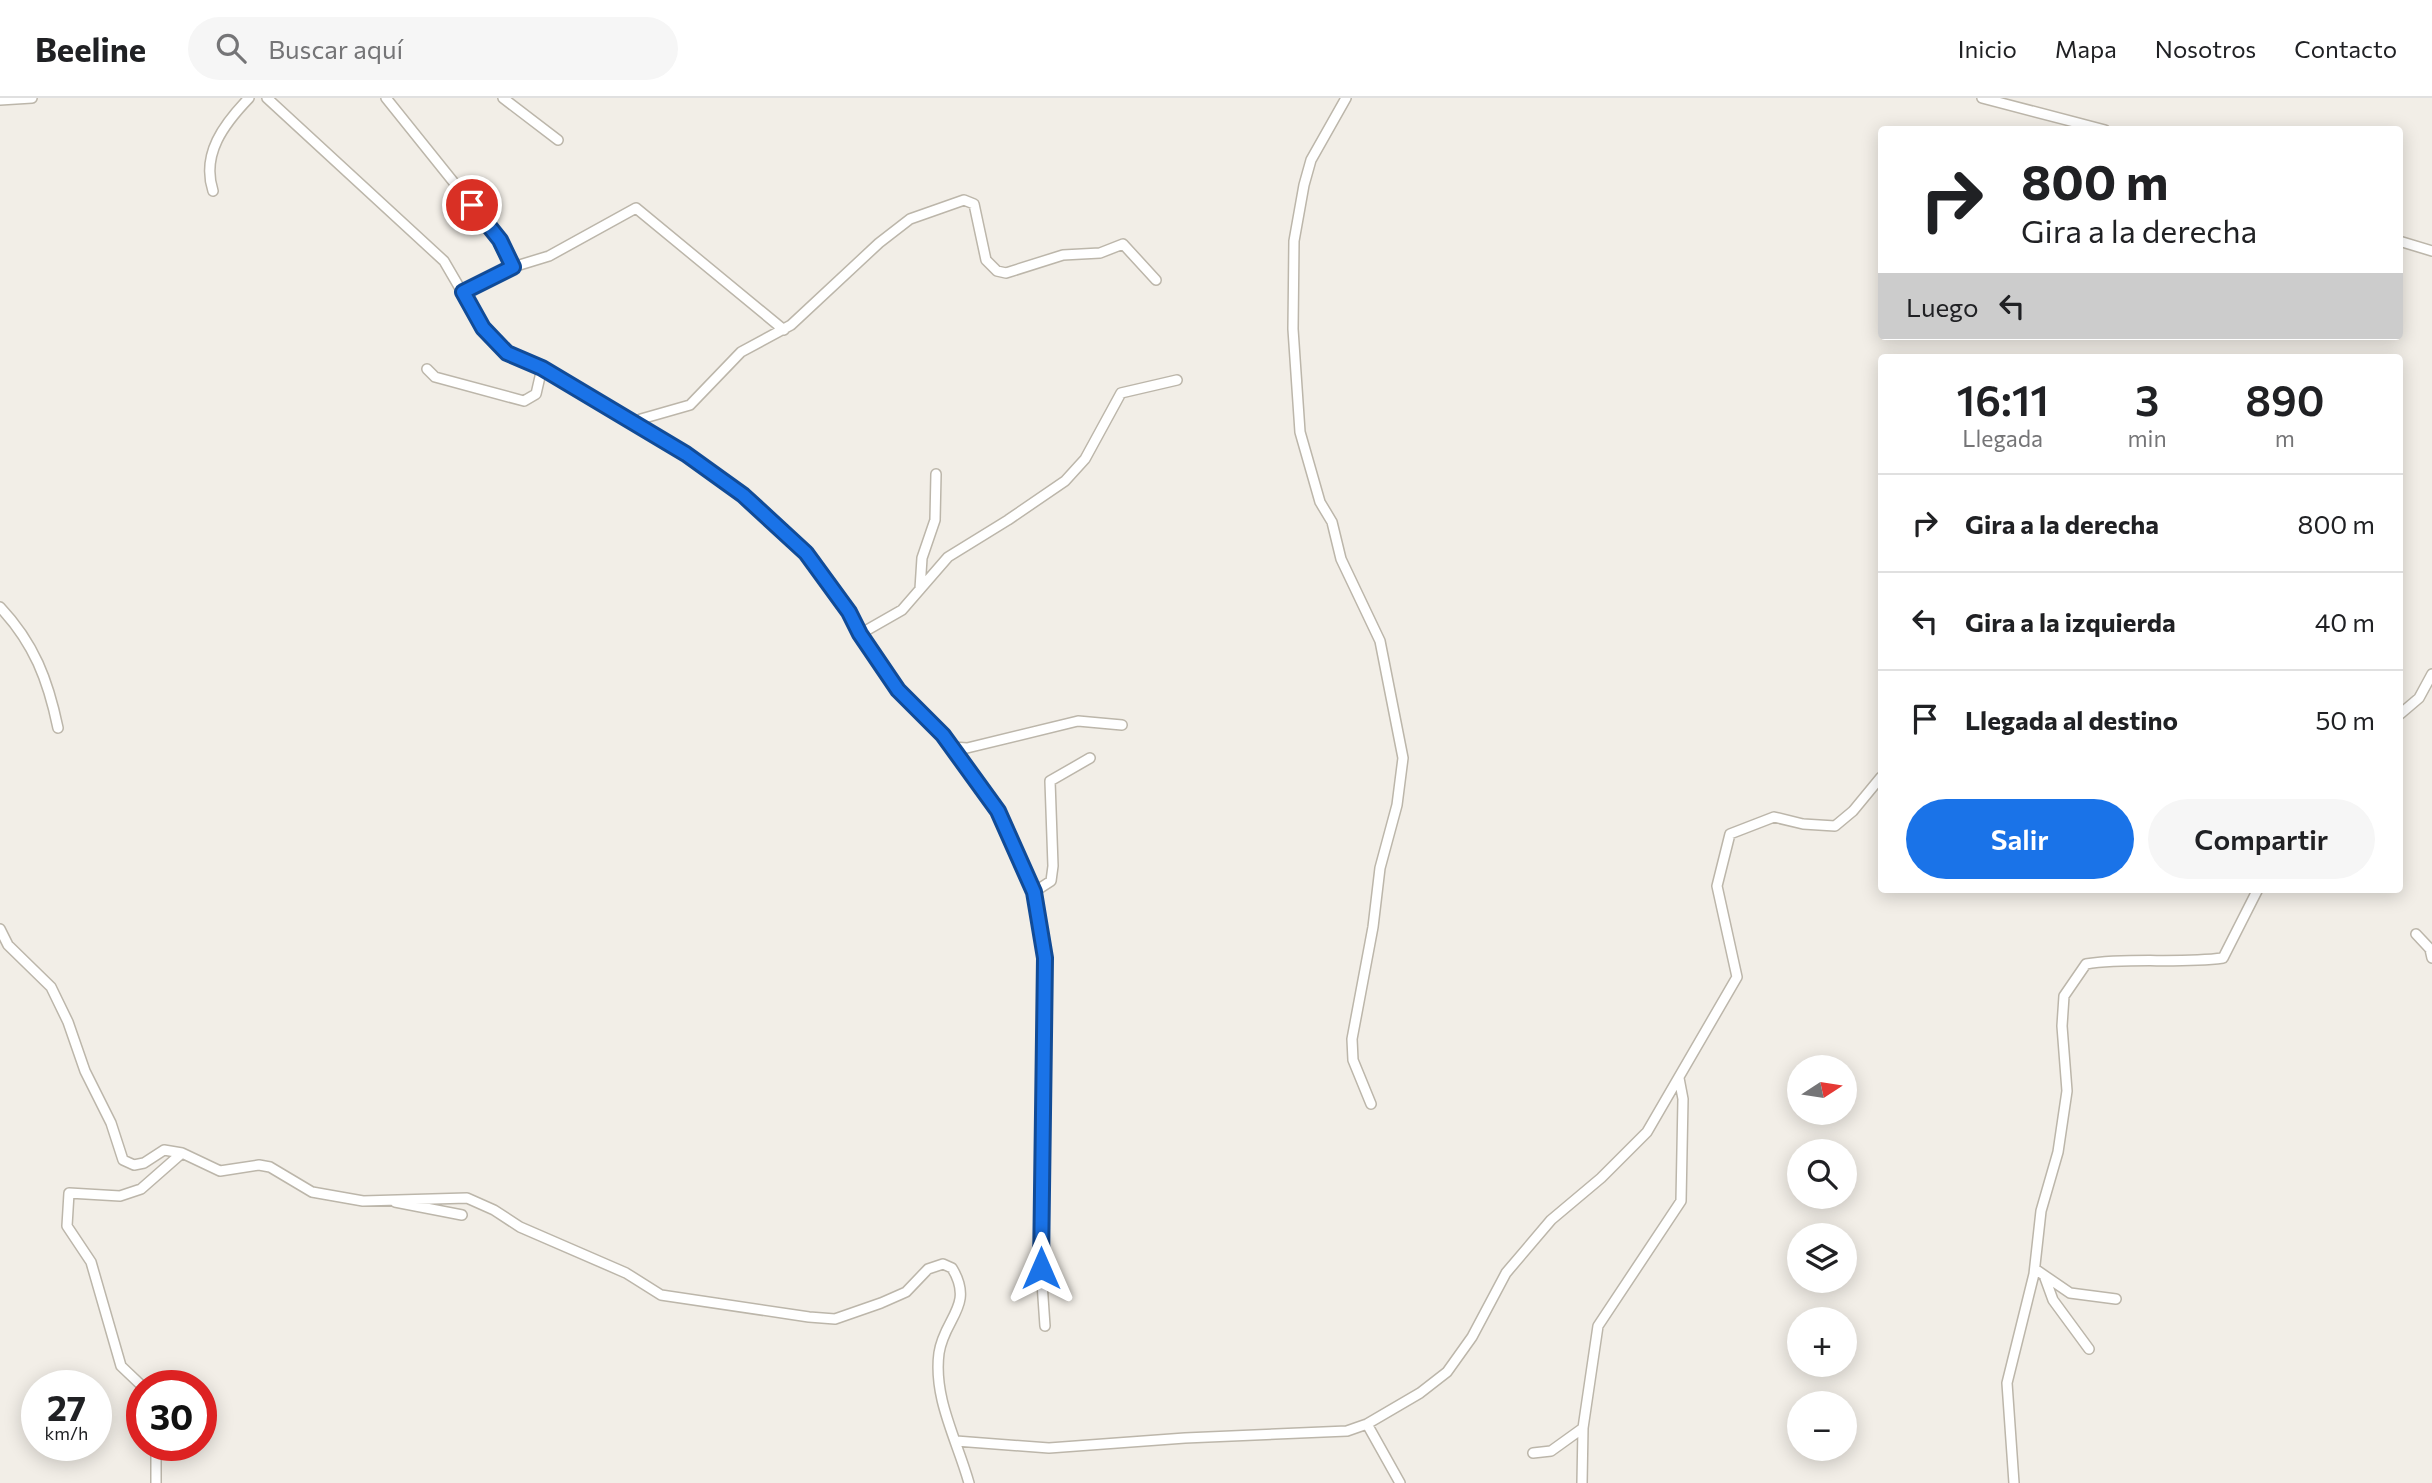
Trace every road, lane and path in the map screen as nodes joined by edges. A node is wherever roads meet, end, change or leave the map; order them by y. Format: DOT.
graph roads {
  1 [pos="32,98"];
  2 [pos="248,98"];
  3 [pos="267,98"];
  4 [pos="386,98"];
  5 [pos="503,98"];
  6 [pos="1346,98"];
  7 [pos="1982,98"];
  8 [pos="0,100"];
  9 [pos="2090,126"];
  10 [pos="558,140"];
  11 [pos="213,191"];
  12 [pos="2403,242"];
  13 [pos="2432,251"];
  14 [pos="513,267"];
  15 [pos="1156,280"];
  16 [pos="463,292"];
  17 [pos="784,330"];
  18 [pos="542,368"];
  19 [pos="427,369"];
  20 [pos="1178,380"];
  21 [pos="633,424"];
  22 [pos="936,474"];
  23 [pos="920,589"];
  24 [pos="0,607"];
  25 [pos="860,634"];
  26 [pos="2432,674"];
  27 [pos="2403,712"];
  28 [pos="1122,725"];
  29 [pos="58,728"];
  30 [pos="953,747"];
  31 [pos="1090,758"];
  32 [pos="1878,781"];
  33 [pos="1034,892"];
  34 [pos="2256,893"];
  35 [pos="0,929"];
  36 [pos="2416,934"];
  37 [pos="2432,958"];
  38 [pos="1679,1078"];
  39 [pos="1371,1104"];
  40 [pos="182,1153"];
  41 [pos="365,1201"];
  42 [pos="462,1215"];
  43 [pos="2035,1269"];
  44 [pos="2044,1277"];
  45 [pos="2116,1299"];
  46 [pos="1045,1326"];
  47 [pos="2090,1349"];
  48 [pos="126,1371"];
  49 [pos="1367,1424"];
  50 [pos="1583,1428"];
  51 [pos="956,1441"];
  52 [pos="1533,1453"];
  53 [pos="156,1461"];
  54 [pos="156,1483"];
  55 [pos="969,1483"];
  56 [pos="1400,1483"];
  57 [pos="1582,1483"];
  58 [pos="2014,1483"];
  1 -- 8 [label="street"];
  2 -- 11 [label="street"];
  3 -- 16 [label="street"];
  4 -- 14 [label="street"];
  5 -- 10 [label="street"];
  6 -- 39 [label="street"];
  7 -- 9 [label="street"];
  12 -- 13 [label="street"];
  14 -- 16 [label="street"];
  14 -- 17 [label="street"];
  15 -- 17 [label="street"];
  16 -- 18 [label="street"];
  17 -- 21 [label="street"];
  18 -- 19 [label="street"];
  18 -- 21 [label="street"];
  20 -- 23 [label="street"];
  21 -- 25 [label="street"];
  22 -- 23 [label="street"];
  23 -- 25 [label="street"];
  24 -- 29 [label="street"];
  25 -- 30 [label="street"];
  26 -- 27 [label="street"];
  28 -- 30 [label="street"];
  30 -- 33 [label="street"];
  31 -- 33 [label="street"];
  32 -- 38 [label="street"];
  33 -- 46 [label="street"];
  34 -- 43 [label="street"];
  35 -- 40 [label="street"];
  36 -- 37 [label="street"];
  38 -- 49 [label="street"];
  38 -- 50 [label="street"];
  40 -- 41 [label="street"];
  40 -- 48 [label="street"];
  41 -- 42 [label="street"];
  41 -- 51 [label="street"];
  43 -- 44 [label="street"];
  43 -- 58 [label="street"];
  44 -- 45 [label="street"];
  44 -- 47 [label="street"];
  49 -- 51 [label="street"];
  49 -- 56 [label="street"];
  50 -- 52 [label="street"];
  50 -- 57 [label="street"];
  51 -- 55 [label="street"];
  53 -- 54 [label="street"];
}
